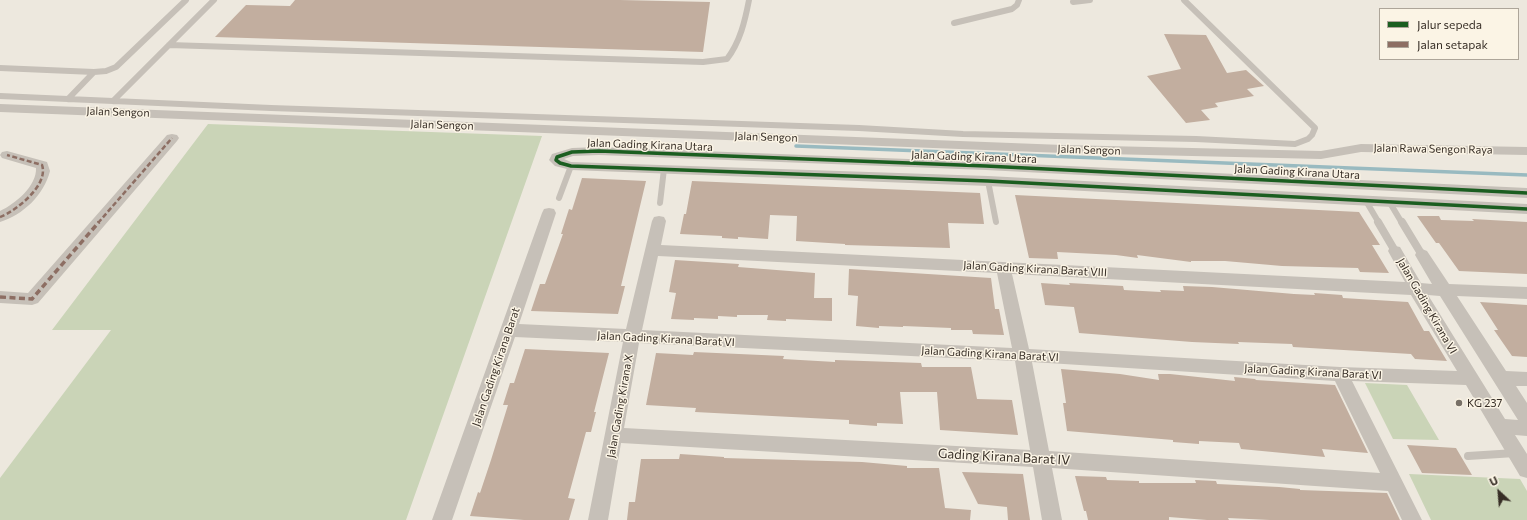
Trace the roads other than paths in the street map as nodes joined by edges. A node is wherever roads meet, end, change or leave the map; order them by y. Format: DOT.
graph roads {
  1 [pos="186,0"];
  2 [pos="214,0"];
  3 [pos="749,0"];
  4 [pos="1019,0"];
  5 [pos="1090,0"];
  6 [pos="1184,0"];
  7 [pos="1073,2"];
  8 [pos="954,23"];
  9 [pos="169,45"];
  10 [pos="0,68"];
  11 [pos="94,72"];
  12 [pos="0,96"];
  13 [pos="68,99"];
  14 [pos="114,101"];
  15 [pos="0,108"];
  16 [pos="172,138"];
  17 [pos="1527,151"];
  18 [pos="1339,152"];
  19 [pos="667,154"];
  20 [pos="7,155"];
  21 [pos="571,166"];
  22 [pos="986,166"];
  23 [pos="664,169"];
  24 [pos="988,181"];
  25 [pos="1355,184"];
  26 [pos="1380,185"];
  27 [pos="1527,192"];
  28 [pos="559,198"];
  29 [pos="1366,201"];
  30 [pos="660,203"];
  31 [pos="1390,203"];
  32 [pos="1527,209"];
  33 [pos="549,213"];
  34 [pos="0,216"];
  35 [pos="659,221"];
  36 [pos="996,222"];
  37 [pos="653,250"];
  38 [pos="1395,251"];
  39 [pos="1422,255"];
  40 [pos="1003,268"];
  41 [pos="1416,289"];
  42 [pos="1445,290"];
  43 [pos="1527,293"];
  44 [pos="0,297"];
  45 [pos="509,330"];
  46 [pos="632,337"];
  47 [pos="1022,355"];
  48 [pos="1340,374"];
  49 [pos="1470,378"];
  50 [pos="1501,378"];
  51 [pos="1527,379"];
  52 [pos="1527,418"];
  53 [pos="1501,426"];
  54 [pos="1527,428"];
  55 [pos="615,435"];
  56 [pos="1517,453"];
  57 [pos="1468,456"];
  58 [pos="1041,459"];
  59 [pos="1527,470"];
  60 [pos="1394,483"];
  61 [pos="442,520"];
  62 [pos="598,520"];
  63 [pos="1052,520"];
  64 [pos="1412,520"];
  1 -- 11 [label="lane"];
  2 -- 9 [label="lane"];
  3 -- 9 [label="lane"];
  4 -- 8 [label="lane"];
  5 -- 7 [label="lane"];
  6 -- 14 [label="lane"];
  9 -- 14 [label="lane"];
  10 -- 11 [label="lane"];
  11 -- 13 [label="lane"];
  12 -- 13 [label="lane"];
  13 -- 14 [label="lane"];
  15 -- 18 [label="street, Jalan Sengon"];
  16 -- 44 [label="street"];
  17 -- 18 [label="street, Jalan Rawa Sengon Raya"];
  19 -- 21 [label="street, Jalan Gading Kirana Utara"];
  19 -- 22 [label="street, Jalan Gading Kirana Utara"];
  19 -- 23 [label="street"];
  20 -- 34 [label="street"];
  21 -- 23 [label="street"];
  21 -- 28 [label="lane"];
  22 -- 24 [label="street"];
  22 -- 25 [label="street, Jalan Gading Kirana Utara"];
  23 -- 24 [label="street"];
  23 -- 30 [label="lane"];
  24 -- 29 [label="street"];
  24 -- 36 [label="lane"];
  25 -- 26 [label="street, Jalan Gading Kirana Utara"];
  25 -- 29 [label="street, Jalan Gading Kirana VI"];
  26 -- 27 [label="street, Jalan Gading Kirana Utara"];
  26 -- 31 [label="street, Jalan Gading Kirana VI"];
  29 -- 31 [label="street"];
  29 -- 38 [label="lane, Jalan Gading Kirana VI"];
  31 -- 32 [label="street"];
  31 -- 39 [label="lane, Jalan Gading Kirana VI"];
  33 -- 45 [label="street, Jalan Gading Kirana Barat"];
  35 -- 37 [label="street, Jalan Gading Kirana X"];
  37 -- 40 [label="street, Jalan Gading Kirana Barat VIII"];
  37 -- 46 [label="street, Jalan Gading Kirana X"];
  38 -- 41 [label="street, Jalan Gading Kirana VI"];
  39 -- 42 [label="street, Jalan Gading Kirana VI"];
  40 -- 41 [label="street, Jalan Gading Kirana Barat VIII"];
  40 -- 47 [label="street"];
  41 -- 42 [label="street, Jalan Gading Kirana Barat VIII"];
  41 -- 49 [label="street, Jalan Gading Kirana VI"];
  42 -- 43 [label="street, Jalan Gading Kirana Barat VIII"];
  42 -- 50 [label="street, Jalan Gading Kirana VI"];
  45 -- 46 [label="street, Jalan Gading Kirana Barat VI"];
  45 -- 61 [label="street, Jalan Gading Kirana Barat"];
  46 -- 47 [label="street, Jalan Gading Kirana Barat VI"];
  46 -- 55 [label="street, Jalan Gading Kirana X"];
  47 -- 48 [label="street, Jalan Gading Kirana Barat VI"];
  47 -- 58 [label="street"];
  48 -- 49 [label="street, Jalan Gading Kirana Barat VI"];
  48 -- 60 [label="street"];
  49 -- 53 [label="street, Jalan Gading Kirana VI"];
  50 -- 51 [label="street"];
  50 -- 52 [label="street, Jalan Gading Kirana VI"];
  53 -- 54 [label="street"];
  53 -- 56 [label="street, Jalan Gading Kirana VI"];
  55 -- 58 [label="street, Gading Kirana Barat IV"];
  55 -- 62 [label="street, Jalan Gading Kirana X"];
  56 -- 57 [label="lane"];
  56 -- 59 [label="street, Jalan Gading Kirana VI"];
  58 -- 60 [label="street, Gading Kirana Barat IV"];
  58 -- 63 [label="street"];
  60 -- 64 [label="street"];
}
